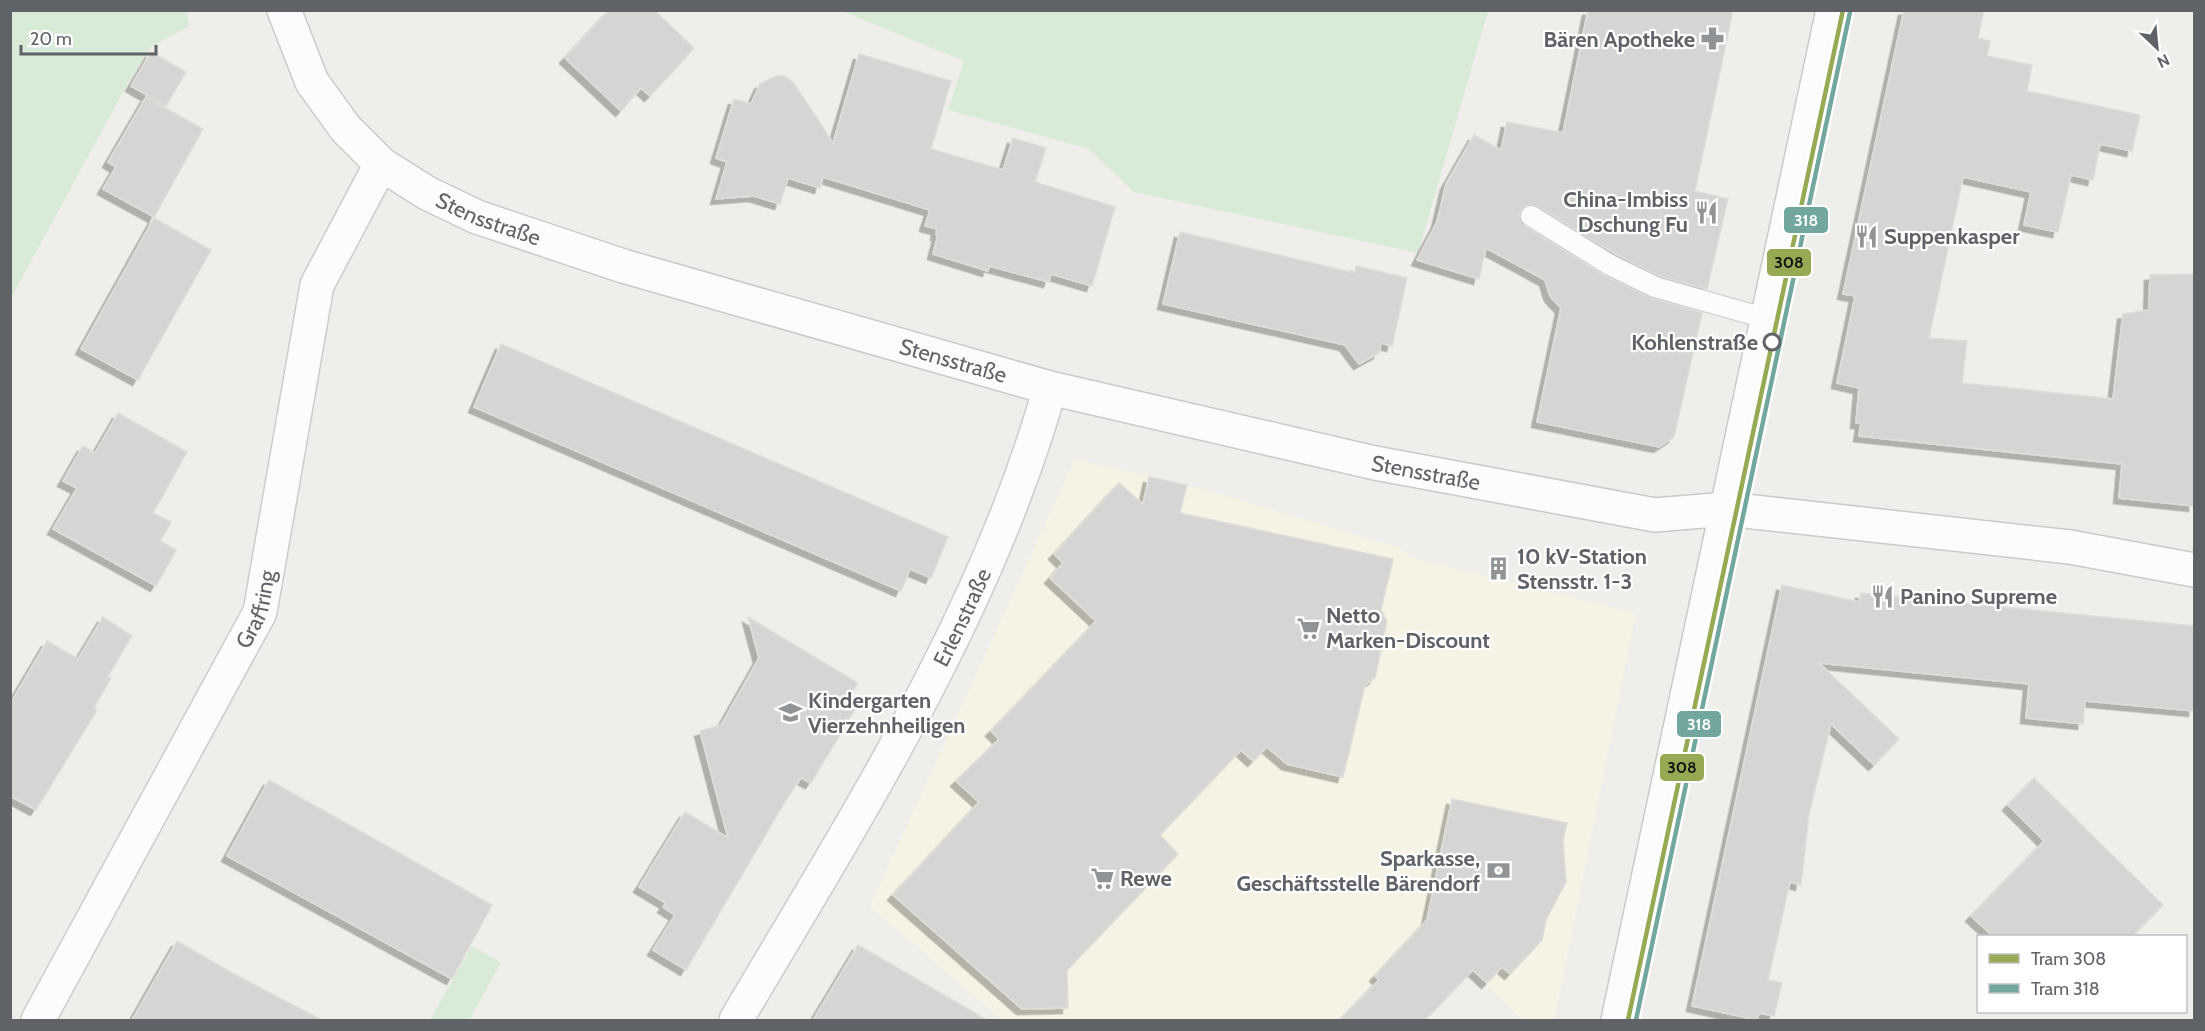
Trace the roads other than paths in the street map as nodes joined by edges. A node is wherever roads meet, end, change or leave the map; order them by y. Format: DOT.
graph roads {
  1 [pos="284,10"];
  2 [pos="1833,10"];
  3 [pos="381,164"];
  4 [pos="1531,216"];
  5 [pos="1768,319"];
  6 [pos="1050,388"];
  7 [pos="1727,509"];
  8 [pos="2194,570"];
  9 [pos="38,1020"];
  10 [pos="736,1020"];
  11 [pos="1618,1020"];
  1 -- 3 [label="street, Stensstraße"];
  2 -- 5 [label="street"];
  3 -- 6 [label="street, Stensstraße"];
  3 -- 9 [label="street, Graffring"];
  4 -- 5 [label="lane"];
  5 -- 7 [label="street"];
  6 -- 7 [label="street, Stensstraße"];
  6 -- 10 [label="street, Erlenstraße"];
  7 -- 8 [label="street"];
  7 -- 11 [label="street"];
}
